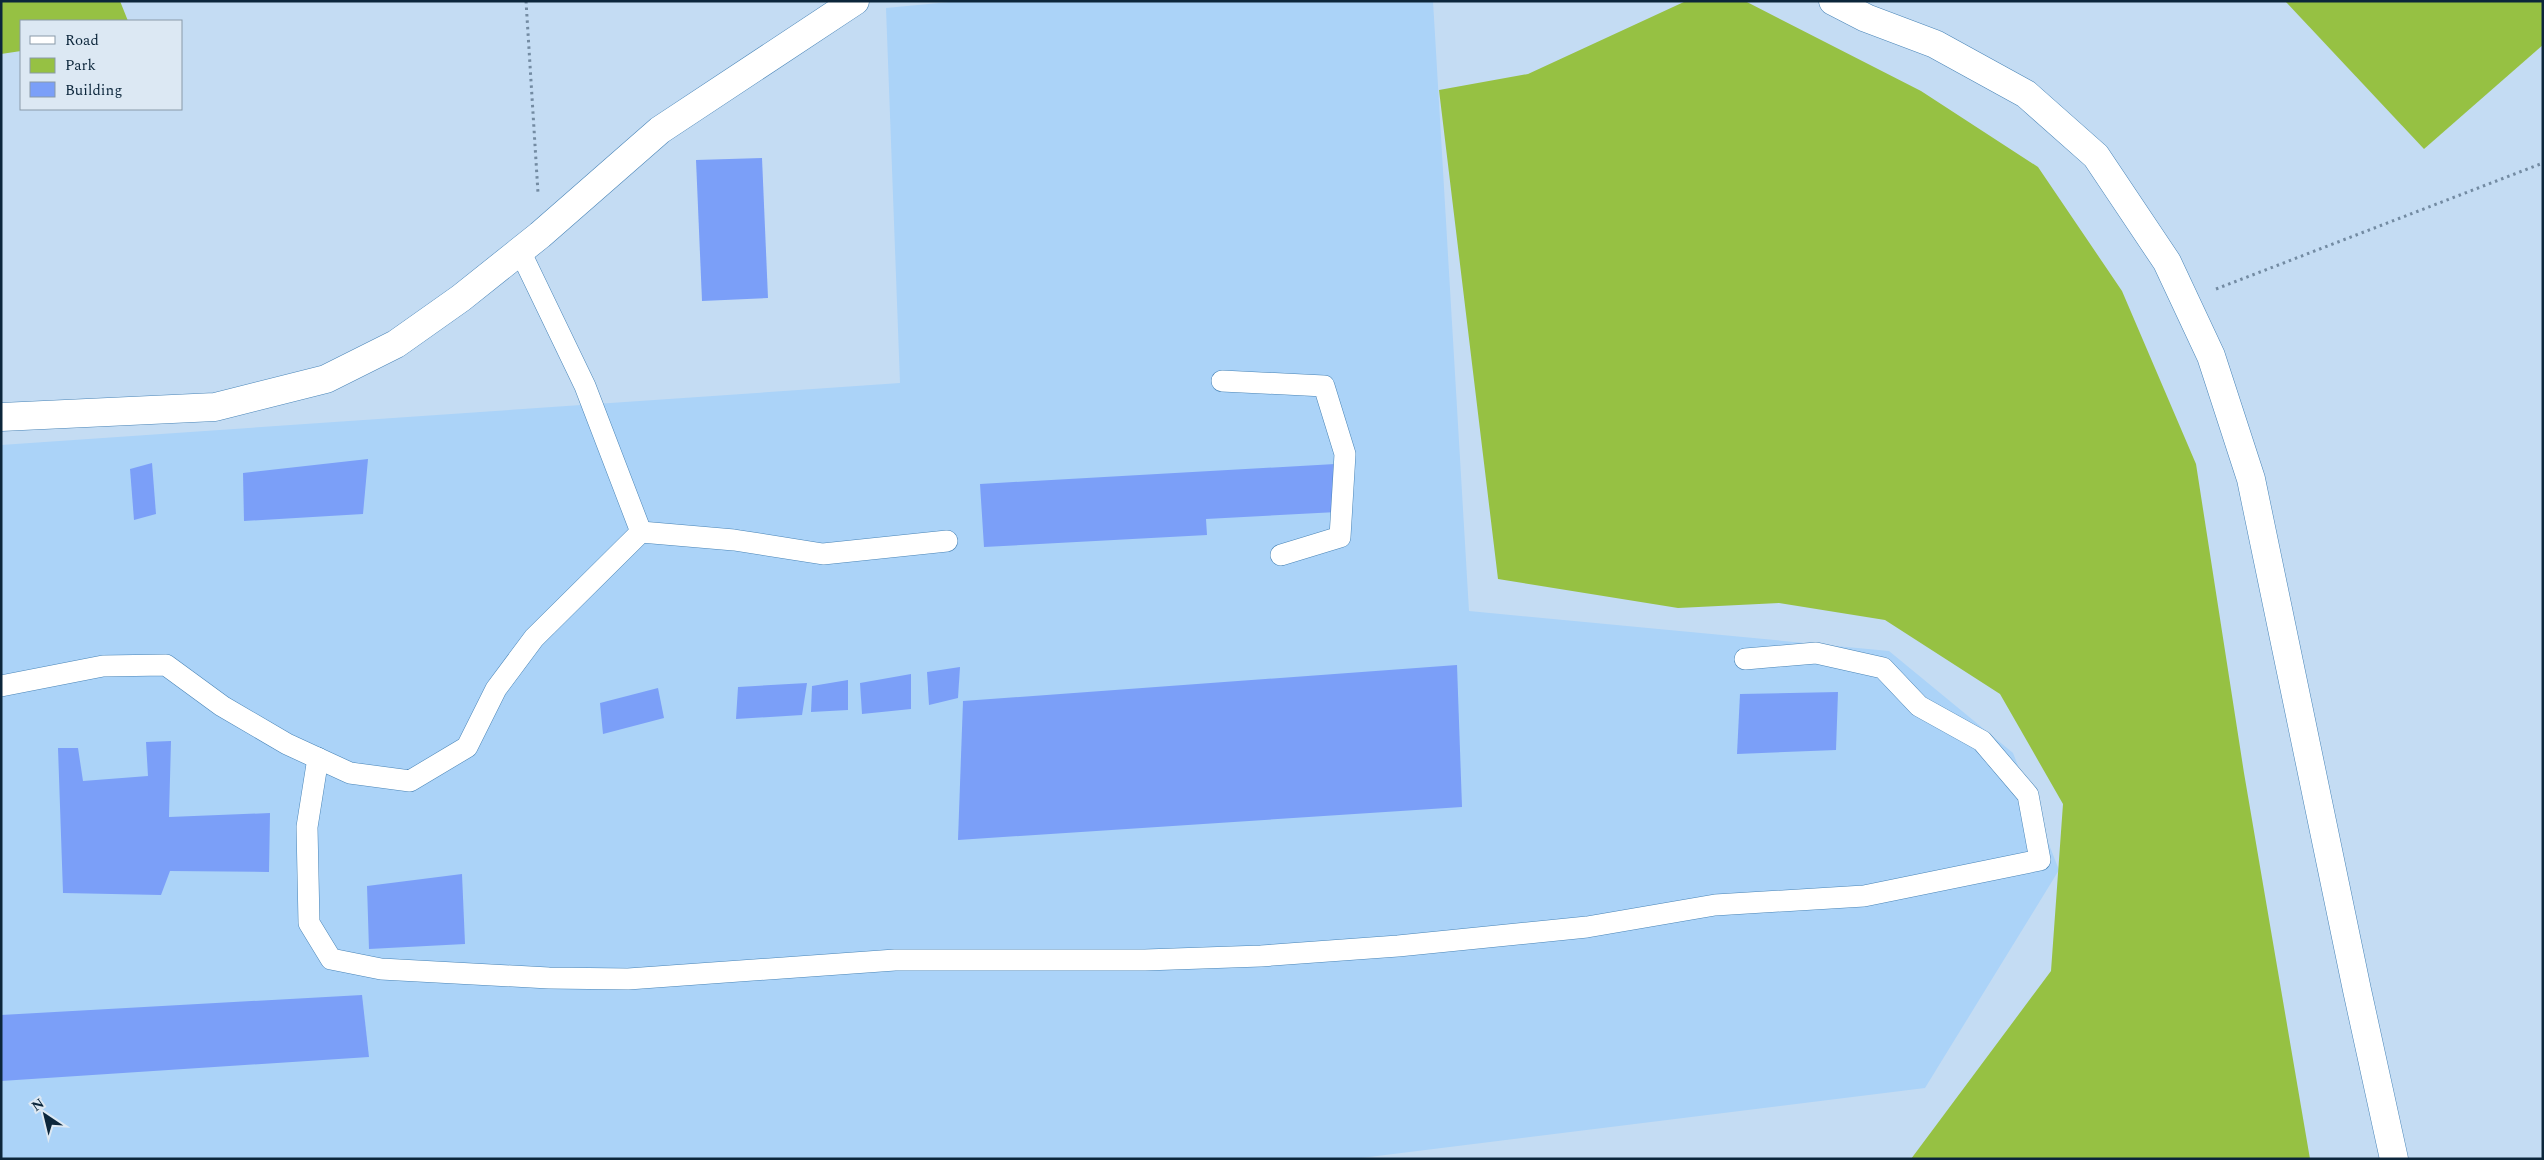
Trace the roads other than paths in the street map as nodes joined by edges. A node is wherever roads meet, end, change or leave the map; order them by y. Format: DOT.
graph roads {
  1 [pos="855,1"];
  2 [pos="1833,1"];
  3 [pos="530,243"];
  4 [pos="1222,381"];
  5 [pos="1,417"];
  6 [pos="642,532"];
  7 [pos="947,541"];
  8 [pos="1281,555"];
  9 [pos="1745,659"];
  10 [pos="1,686"];
  11 [pos="318,758"];
  12 [pos="2394,1159"];
  1 -- 3 [label="main road"];
  2 -- 12 [label="main road"];
  3 -- 5 [label="main road"];
  3 -- 6 [label="lane"];
  4 -- 8 [label="lane"];
  6 -- 7 [label="lane"];
  6 -- 11 [label="lane"];
  9 -- 11 [label="lane"];
  10 -- 11 [label="lane"];
}
